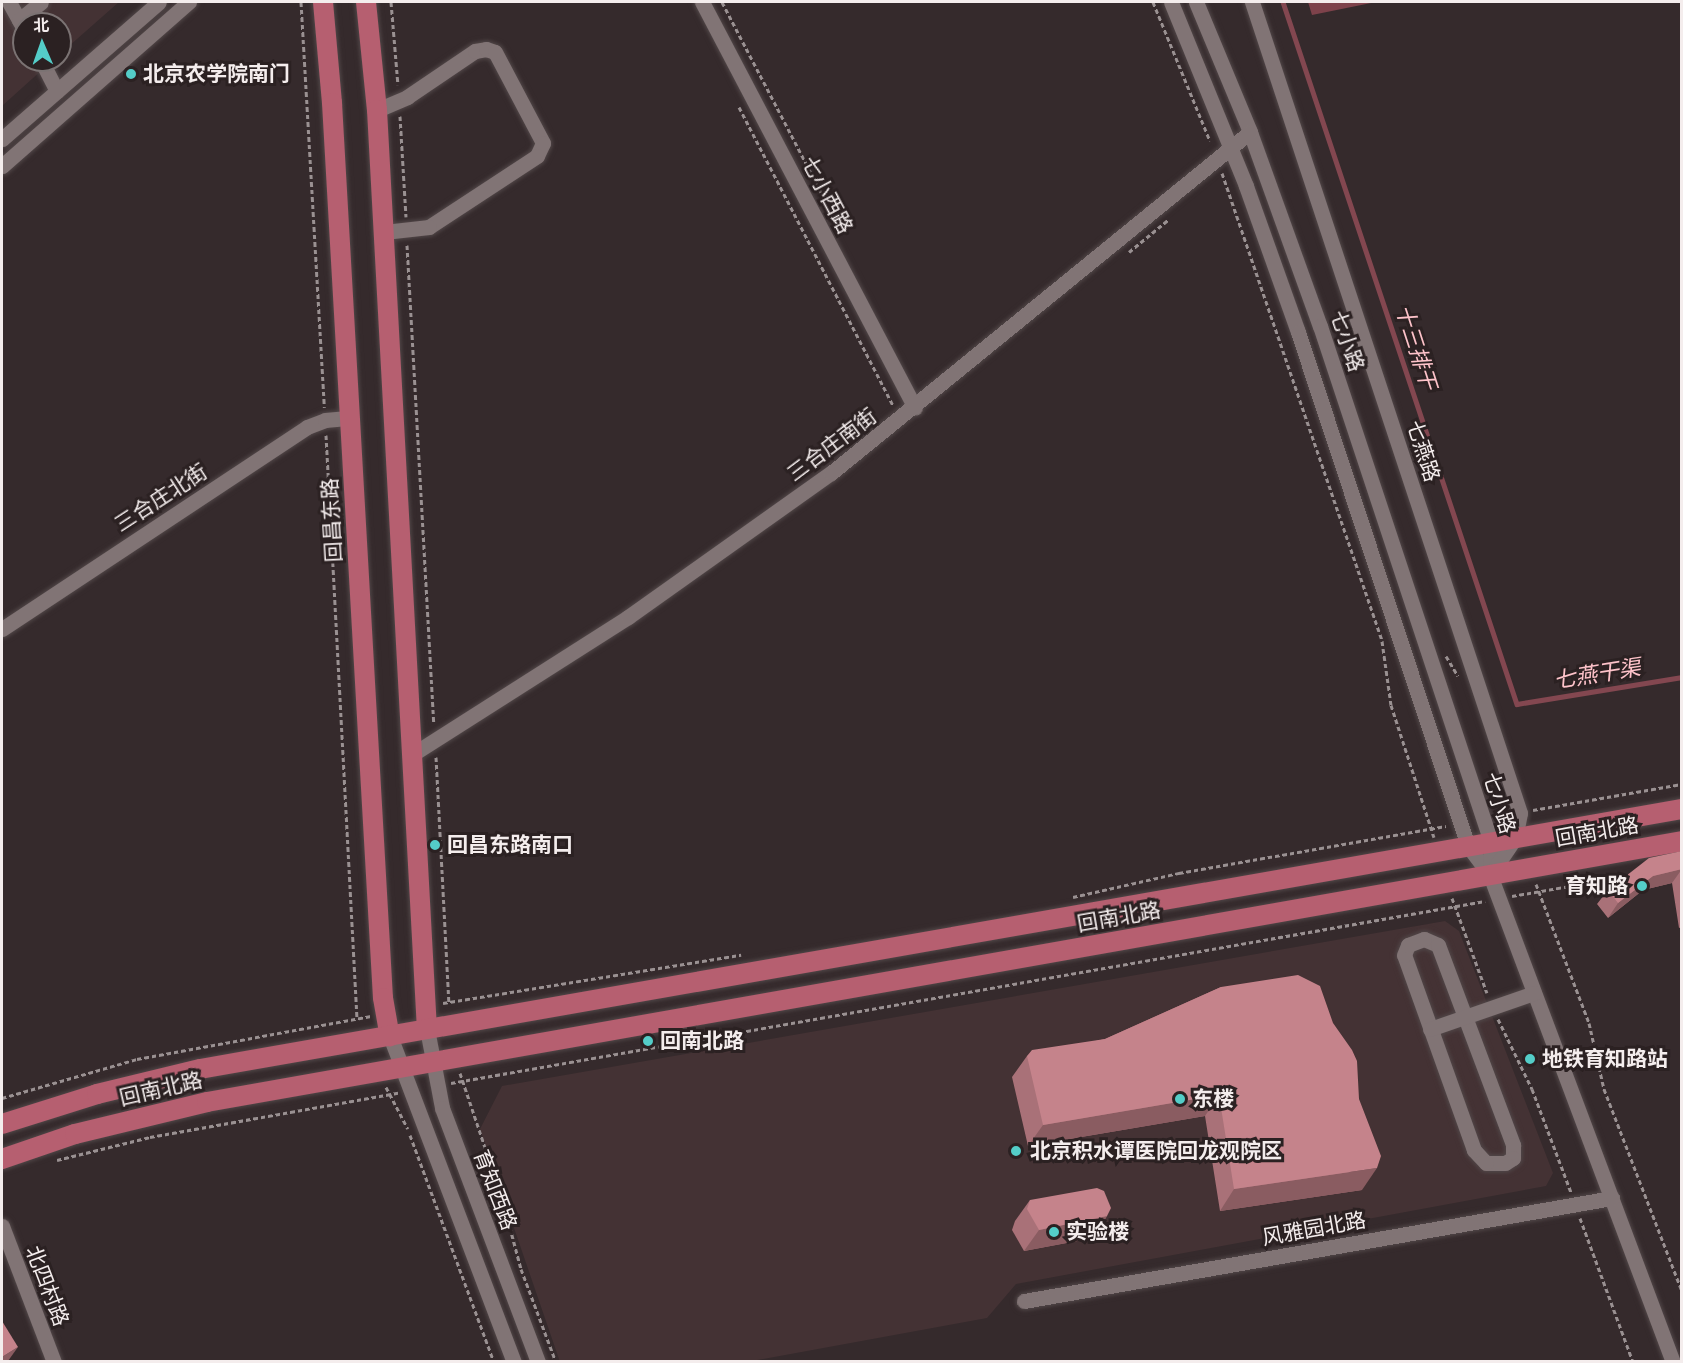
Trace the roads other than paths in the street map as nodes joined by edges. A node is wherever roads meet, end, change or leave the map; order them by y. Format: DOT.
graph roads {
  1 [pos="159,2"];
  2 [pos="189,2"];
  3 [pos="323,2"];
  4 [pos="366,2"];
  5 [pos="702,2"];
  6 [pos="1171,2"];
  7 [pos="1196,2"];
  8 [pos="1252,2"];
  9 [pos="47,72"];
  10 [pos="57,91"];
  11 [pos="377,110"];
  12 [pos="1250,132"];
  13 [pos="2,139"];
  14 [pos="1231,148"];
  15 [pos="2,166"];
  16 [pos="384,232"];
  17 [pos="915,407"];
  18 [pos="350,418"];
  19 [pos="2,629"];
  20 [pos="413,754"];
  21 [pos="1682,809"];
  22 [pos="1515,838"];
  23 [pos="1682,841"];
  24 [pos="1491,842"];
  25 [pos="1468,846"];
  26 [pos="1490,875"];
  27 [pos="1534,991"];
  28 [pos="1465,1015"];
  29 [pos="1430,1027"];
  30 [pos="427,1029"];
  31 [pos="390,1036"];
  32 [pos="432,1063"];
  33 [pos="403,1068"];
  34 [pos="2,1124"];
  35 [pos="2,1159"];
  36 [pos="1612,1198"];
  37 [pos="2,1226"];
  38 [pos="1024,1301"];
  39 [pos="54,1362"];
  40 [pos="514,1362"];
  41 [pos="538,1362"];
  42 [pos="1673,1362"];
  1 -- 10 [label="street"];
  2 -- 15 [label="street"];
  3 -- 18 [label="main road, 回昌东路"];
  4 -- 11 [label="main road"];
  5 -- 17 [label="street, 七小西路"];
  6 -- 14 [label="street, 七小路"];
  7 -- 12 [label="street, 七小路"];
  8 -- 22 [label="street, 七燕路"];
  9 -- 10 [label="street"];
  10 -- 13 [label="street"];
  11 -- 16 [label="main road"];
  11 -- 16 [label="street"];
  12 -- 14 [label="street, 三合庄南街"];
  12 -- 24 [label="street, 七小路"];
  14 -- 17 [label="street, 三合庄南街"];
  14 -- 25 [label="street, 七小路"];
  16 -- 20 [label="main road"];
  17 -- 20 [label="street, 三合庄南街"];
  18 -- 19 [label="street, 三合庄北街"];
  18 -- 31 [label="main road, 回昌东路"];
  20 -- 30 [label="main road"];
  21 -- 22 [label="main road, 回南北路"];
  22 -- 24 [label="main road, 回南北路"];
  22 -- 26 [label="street, 七燕路"];
  23 -- 26 [label="main road, 回南北路"];
  24 -- 25 [label="main road, 回南北路"];
  24 -- 26 [label="street, 七小路"];
  25 -- 26 [label="street, 七小路"];
  25 -- 30 [label="main road, 回南北路"];
  26 -- 27 [label="street"];
  26 -- 32 [label="main road, 回南北路"];
  27 -- 28 [label="street"];
  27 -- 36 [label="street"];
  28 -- 29 [label="street"];
  28 -- 29 [label="street"];
  28 -- 29 [label="street"];
  30 -- 31 [label="main road, 回南北路"];
  30 -- 32 [label="street, 育知西路"];
  31 -- 33 [label="street, 育知西路"];
  31 -- 34 [label="main road, 回南北路"];
  32 -- 33 [label="main road, 回南北路"];
  32 -- 41 [label="street, 育知西路"];
  33 -- 35 [label="main road, 回南北路"];
  33 -- 40 [label="street, 育知西路"];
  36 -- 38 [label="street, 风雅园北路"];
  36 -- 42 [label="street"];
  37 -- 39 [label="street, 北四村路"];
}
